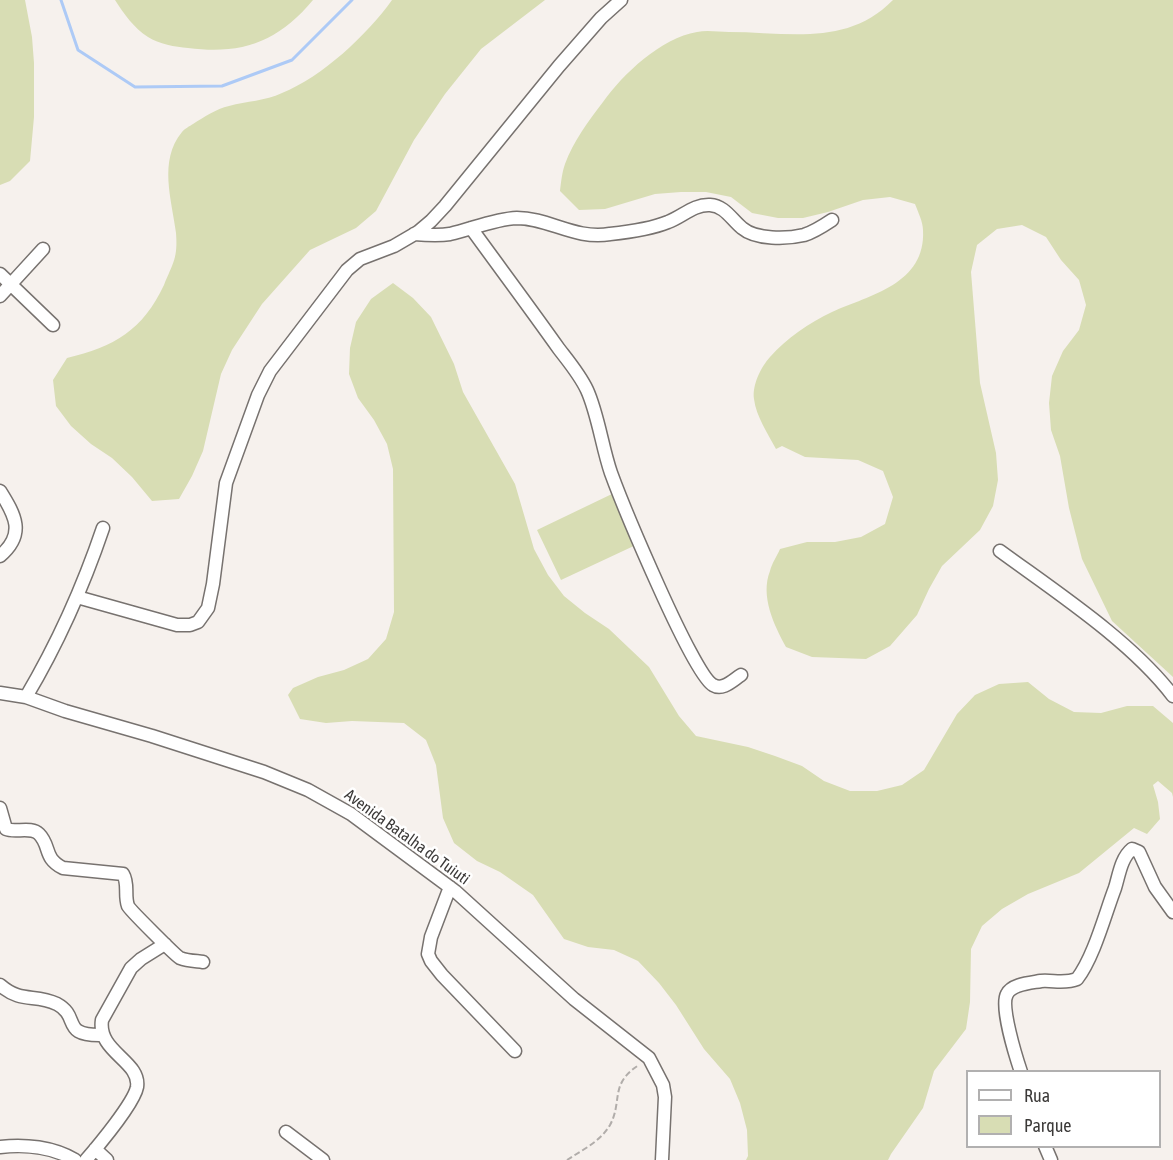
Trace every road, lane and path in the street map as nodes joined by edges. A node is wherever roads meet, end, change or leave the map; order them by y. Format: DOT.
graph roads {
  1 [pos="621,0"];
  2 [pos="832,220"];
  3 [pos="471,228"];
  4 [pos="414,234"];
  5 [pos="43,249"];
  6 [pos="0,274"];
  7 [pos="12,284"];
  8 [pos="0,296"];
  9 [pos="53,325"];
  10 [pos="0,491"];
  11 [pos="103,528"];
  12 [pos="1000,551"];
  13 [pos="0,556"];
  14 [pos="77,597"];
  15 [pos="741,675"];
  16 [pos="0,693"];
  17 [pos="1173,696"];
  18 [pos="26,697"];
  19 [pos="0,808"];
  20 [pos="450,887"];
  21 [pos="1173,912"];
  22 [pos="165,944"];
  23 [pos="204,962"];
  24 [pos="0,985"];
  25 [pos="102,1035"];
  26 [pos="514,1051"];
  27 [pos="649,1058"];
  28 [pos="1020,1070"];
  29 [pos="286,1132"];
  30 [pos="0,1147"];
  31 [pos="95,1149"];
  32 [pos="75,1160"];
  33 [pos="86,1160"];
  34 [pos="108,1160"];
  35 [pos="323,1160"];
  36 [pos="567,1160"];
  37 [pos="662,1160"];
  1 -- 4 [label="street"];
  2 -- 3 [label="street"];
  3 -- 4 [label="street"];
  3 -- 15 [label="street"];
  4 -- 14 [label="street"];
  5 -- 7 [label="street"];
  6 -- 7 [label="street"];
  7 -- 8 [label="street"];
  7 -- 9 [label="street"];
  10 -- 13 [label="street"];
  11 -- 14 [label="street"];
  12 -- 17 [label="street"];
  14 -- 18 [label="street"];
  16 -- 18 [label="street, Avenida Batalha do Tuiuti"];
  18 -- 20 [label="street, Avenida Batalha do Tuiuti"];
  19 -- 22 [label="street"];
  20 -- 26 [label="street"];
  20 -- 27 [label="street, Avenida Batalha do Tuiuti"];
  21 -- 28 [label="street"];
  22 -- 23 [label="street"];
  22 -- 25 [label="street"];
  24 -- 25 [label="street"];
  25 -- 31 [label="street"];
  27 -- 36 [label="path"];
  27 -- 37 [label="street, Avenida Batalha do Tuiuti"];
  29 -- 35 [label="street"];
  30 -- 32 [label="street"];
  31 -- 33 [label="street"];
  31 -- 34 [label="street"];
}
